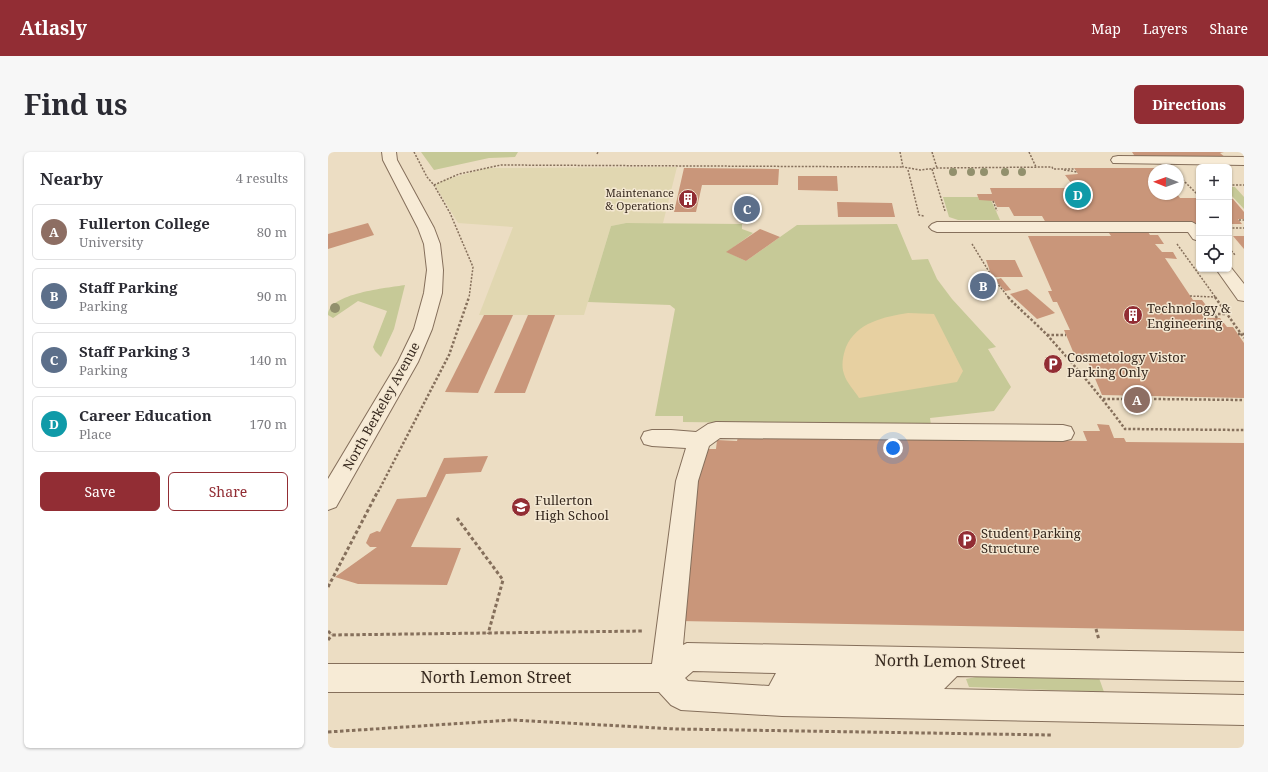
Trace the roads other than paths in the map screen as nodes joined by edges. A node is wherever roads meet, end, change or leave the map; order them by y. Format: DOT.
graph roads {
  1 [pos="389,152"];
  2 [pos="1125,158"];
  3 [pos="1240,161"];
  4 [pos="937,227"];
  5 [pos="1196,232"];
  6 [pos="1226,272"];
  7 [pos="1244,296"];
  8 [pos="1063,433"];
  9 [pos="652,438"];
  10 [pos="699,441"];
  11 [pos="328,500"];
  12 [pos="952,661"];
  13 [pos="1244,666"];
  14 [pos="328,678"];
  15 [pos="665,678"];
  16 [pos="782,701"];
  17 [pos="1244,710"];
  1 -- 11 [label="street, North Berkeley Avenue"];
  2 -- 3 [label="street"];
  4 -- 5 [label="street"];
  6 -- 7 [label="street"];
  8 -- 10 [label="street"];
  9 -- 10 [label="street"];
  10 -- 15 [label="street"];
  12 -- 13 [label="street, North Lemon Street"];
  12 -- 15 [label="street, North Lemon Street"];
  12 -- 16 [label="street"];
  14 -- 15 [label="street, North Lemon Street"];
  15 -- 16 [label="street"];
  16 -- 17 [label="street"];
}
